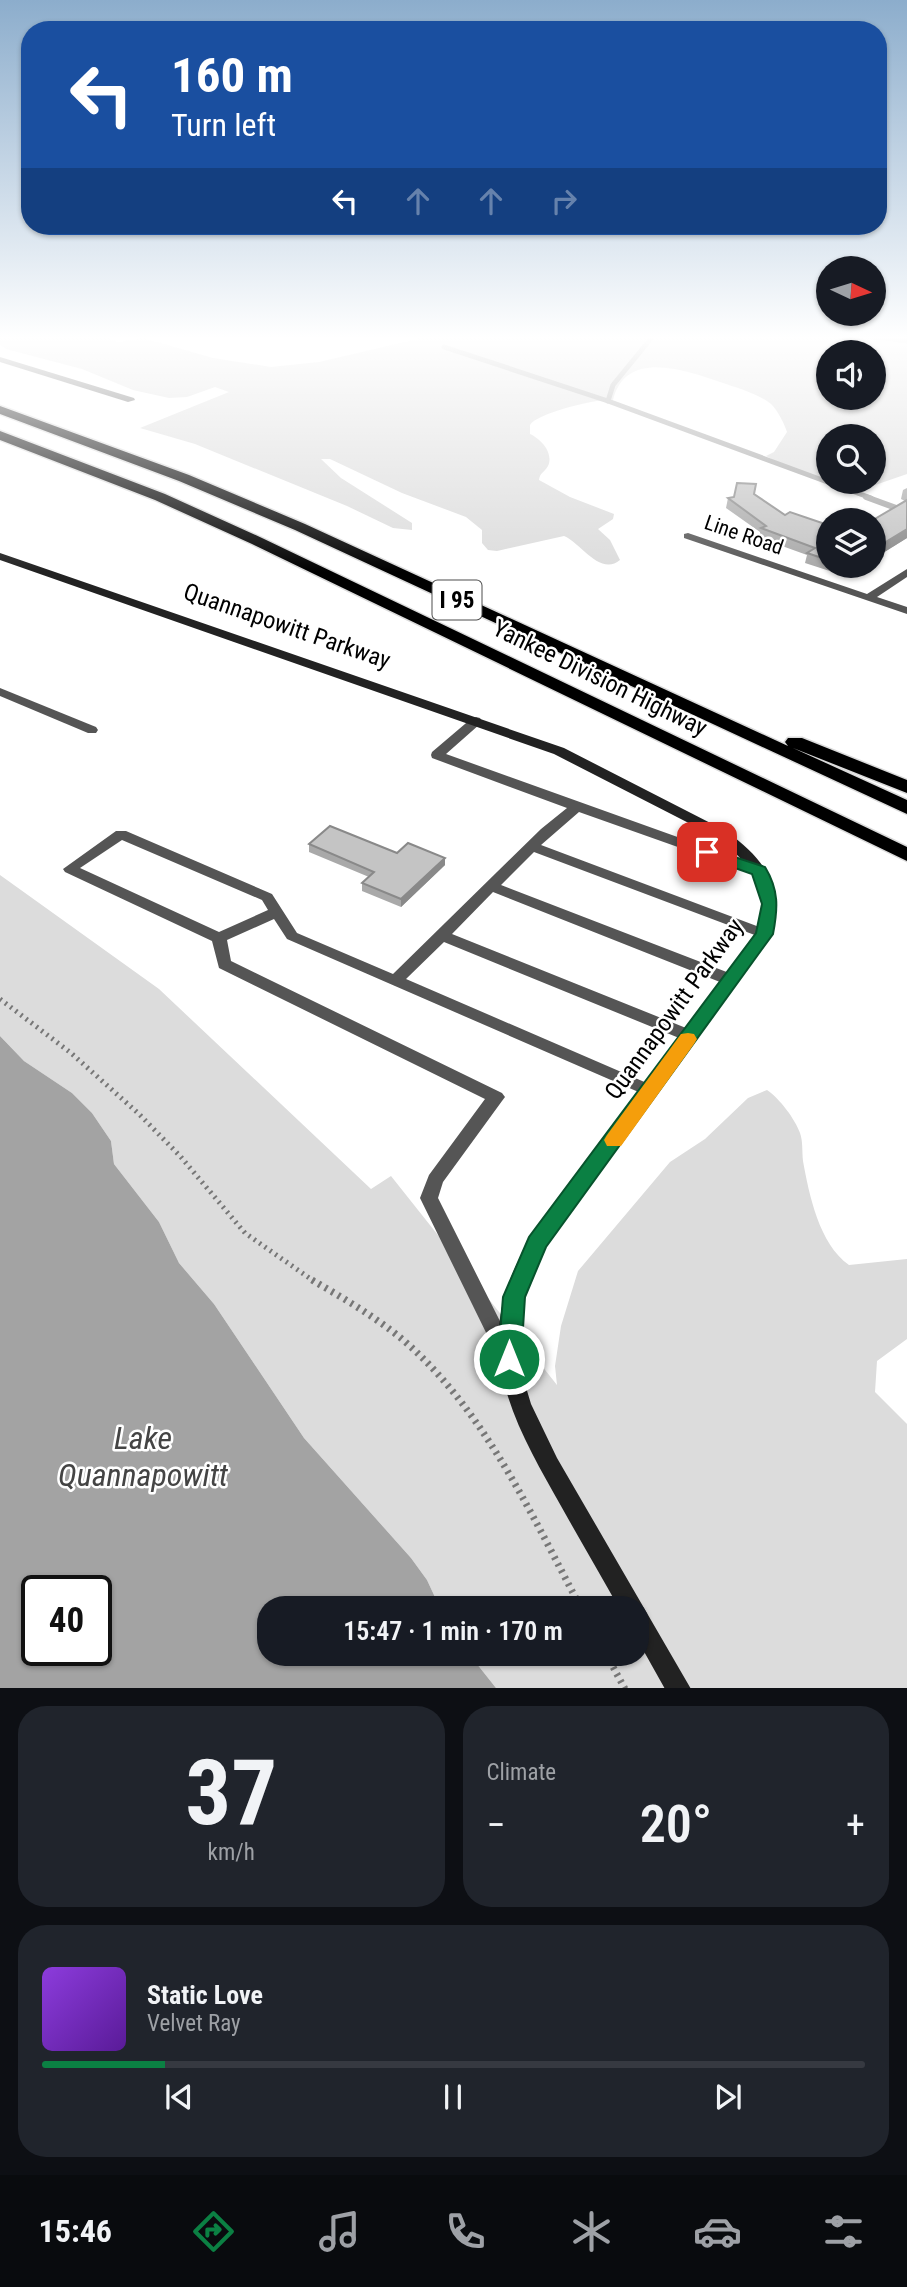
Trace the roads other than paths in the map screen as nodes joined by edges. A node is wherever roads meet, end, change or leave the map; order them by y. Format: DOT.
graph roads {
  1 [pos="13,415"];
  2 [pos="0,435"];
  3 [pos="688,536"];
  4 [pos="0,556"];
  5 [pos="907,572"];
  6 [pos="868,598"];
  7 [pos="907,611"];
  8 [pos="591,663"];
  9 [pos="0,692"];
  10 [pos="476,721"];
  11 [pos="92,730"];
  12 [pos="907,787"];
  13 [pos="577,807"];
  14 [pos="907,808"];
  15 [pos="532,846"];
  16 [pos="907,855"];
  17 [pos="759,871"];
  18 [pos="491,886"];
  19 [pos="276,912"];
  20 [pos="765,934"];
  21 [pos="441,935"];
  22 [pos="219,938"];
  23 [pos="731,980"];
  24 [pos="395,981"];
  25 [pos="690,1036"];
  26 [pos="650,1091"];
  27 [pos="509,1359"];
  28 [pos="625,1596"];
  29 [pos="649,1637"];
  30 [pos="678,1688"];
  1 -- 8 [label="highway, Yankee Division Highway / I 95"];
  2 -- 16 [label="highway, Yankee Division Highway / I 95"];
  3 -- 6 [label="street, Line Road"];
  4 -- 10 [label="street, Quannapowitt Parkway"];
  5 -- 6 [label="street"];
  6 -- 7 [label="street, Line Road"];
  8 -- 12 [label="highway"];
  8 -- 14 [label="highway, Yankee Division Highway / I 95"];
  9 -- 11 [label="street"];
  10 -- 13 [label="street"];
  10 -- 17 [label="street, Quannapowitt Parkway"];
  13 -- 15 [label="street"];
  13 -- 17 [label="street"];
  15 -- 18 [label="street"];
  15 -- 20 [label="street"];
  17 -- 20 [label="street, Quannapowitt Parkway"];
  18 -- 21 [label="street"];
  18 -- 23 [label="street"];
  19 -- 22 [label="street"];
  19 -- 22 [label="street"];
  19 -- 24 [label="street"];
  20 -- 23 [label="street, Quannapowitt Parkway"];
  21 -- 24 [label="street"];
  21 -- 25 [label="street"];
  22 -- 27 [label="street"];
  23 -- 25 [label="street, Quannapowitt Parkway"];
  24 -- 26 [label="street"];
  25 -- 26 [label="street, Quannapowitt Parkway"];
  26 -- 27 [label="street, Quannapowitt Parkway"];
  27 -- 28 [label="street, Quannapowitt Parkway"];
  29 -- 30 [label="street"];
}
